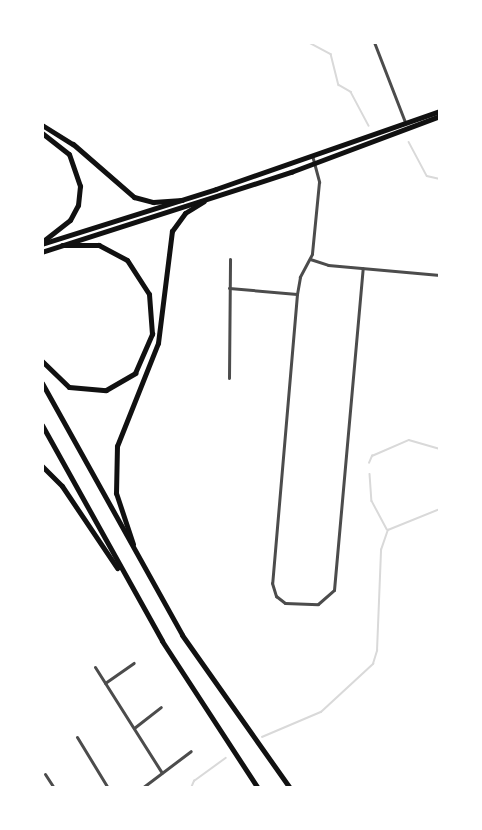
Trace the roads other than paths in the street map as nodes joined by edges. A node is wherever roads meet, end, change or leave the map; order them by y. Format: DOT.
graph roads {
  1 [pos="374,42"];
  2 [pos="440,111"];
  3 [pos="440,116"];
  4 [pos="405,122"];
  5 [pos="42,125"];
  6 [pos="42,134"];
  7 [pos="312,155"];
  8 [pos="315,164"];
  9 [pos="182,200"];
  10 [pos="204,201"];
  11 [pos="42,243"];
  12 [pos="62,245"];
  13 [pos="42,252"];
  14 [pos="230,259"];
  15 [pos="310,259"];
  16 [pos="363,268"];
  17 [pos="440,275"];
  18 [pos="229,288"];
  19 [pos="297,294"];
  20 [pos="42,361"];
  21 [pos="229,378"];
  22 [pos="42,383"];
  23 [pos="42,424"];
  24 [pos="42,466"];
  25 [pos="140,562"];
  26 [pos="129,584"];
  27 [pos="134,663"];
  28 [pos="95,667"];
  29 [pos="105,683"];
  30 [pos="161,707"];
  31 [pos="134,728"];
  32 [pos="77,737"];
  33 [pos="191,751"];
  34 [pos="162,773"];
  35 [pos="45,774"];
  36 [pos="54,788"];
  37 [pos="108,788"];
  38 [pos="142,788"];
  39 [pos="258,788"];
  40 [pos="290,788"];
  1 -- 4 [label="street"];
  2 -- 4 [label="main road"];
  3 -- 8 [label="main road"];
  4 -- 7 [label="main road"];
  5 -- 9 [label="highway"];
  6 -- 11 [label="highway"];
  7 -- 8 [label="street"];
  7 -- 9 [label="main road"];
  8 -- 10 [label="main road"];
  8 -- 15 [label="street"];
  9 -- 11 [label="main road"];
  10 -- 12 [label="main road"];
  10 -- 25 [label="highway"];
  12 -- 13 [label="main road"];
  12 -- 20 [label="highway"];
  14 -- 18 [label="street"];
  15 -- 16 [label="street"];
  15 -- 19 [label="street"];
  16 -- 17 [label="street"];
  16 -- 19 [label="street"];
  18 -- 19 [label="street"];
  18 -- 21 [label="street"];
  22 -- 25 [label="highway"];
  23 -- 26 [label="highway"];
  24 -- 26 [label="highway"];
  25 -- 40 [label="highway"];
  26 -- 39 [label="highway"];
  27 -- 29 [label="street"];
  28 -- 29 [label="street"];
  29 -- 31 [label="street"];
  30 -- 31 [label="street"];
  31 -- 34 [label="street"];
  32 -- 37 [label="street"];
  33 -- 34 [label="street"];
  34 -- 38 [label="street"];
  35 -- 36 [label="street"];
}
